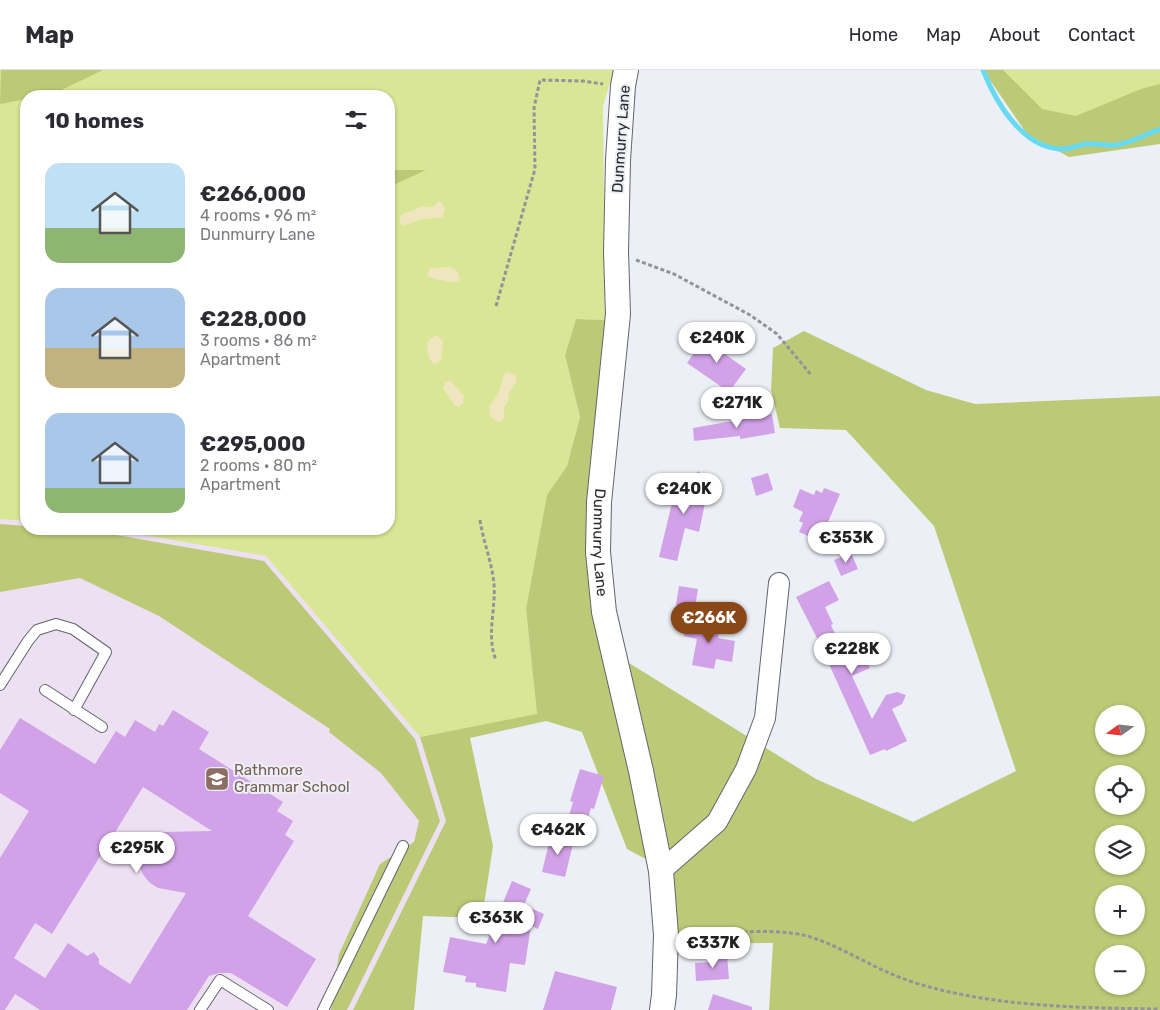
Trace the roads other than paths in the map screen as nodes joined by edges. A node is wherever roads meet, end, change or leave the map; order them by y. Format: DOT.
graph roads {
  1 [pos="625,78"];
  2 [pos="779,583"];
  3 [pos="0,685"];
  4 [pos="44,690"];
  5 [pos="74,710"];
  6 [pos="102,728"];
  7 [pos="403,846"];
  8 [pos="660,872"];
  9 [pos="200,1010"];
  10 [pos="268,1010"];
  11 [pos="323,1010"];
  12 [pos="662,1010"];
  1 -- 8 [label="street, Dunmurry Lane"];
  2 -- 8 [label="street"];
  3 -- 5 [label="lane"];
  4 -- 5 [label="lane"];
  5 -- 6 [label="lane"];
  7 -- 11 [label="lane"];
  8 -- 12 [label="street, Dunmurry Lane"];
  9 -- 10 [label="lane"];
}
